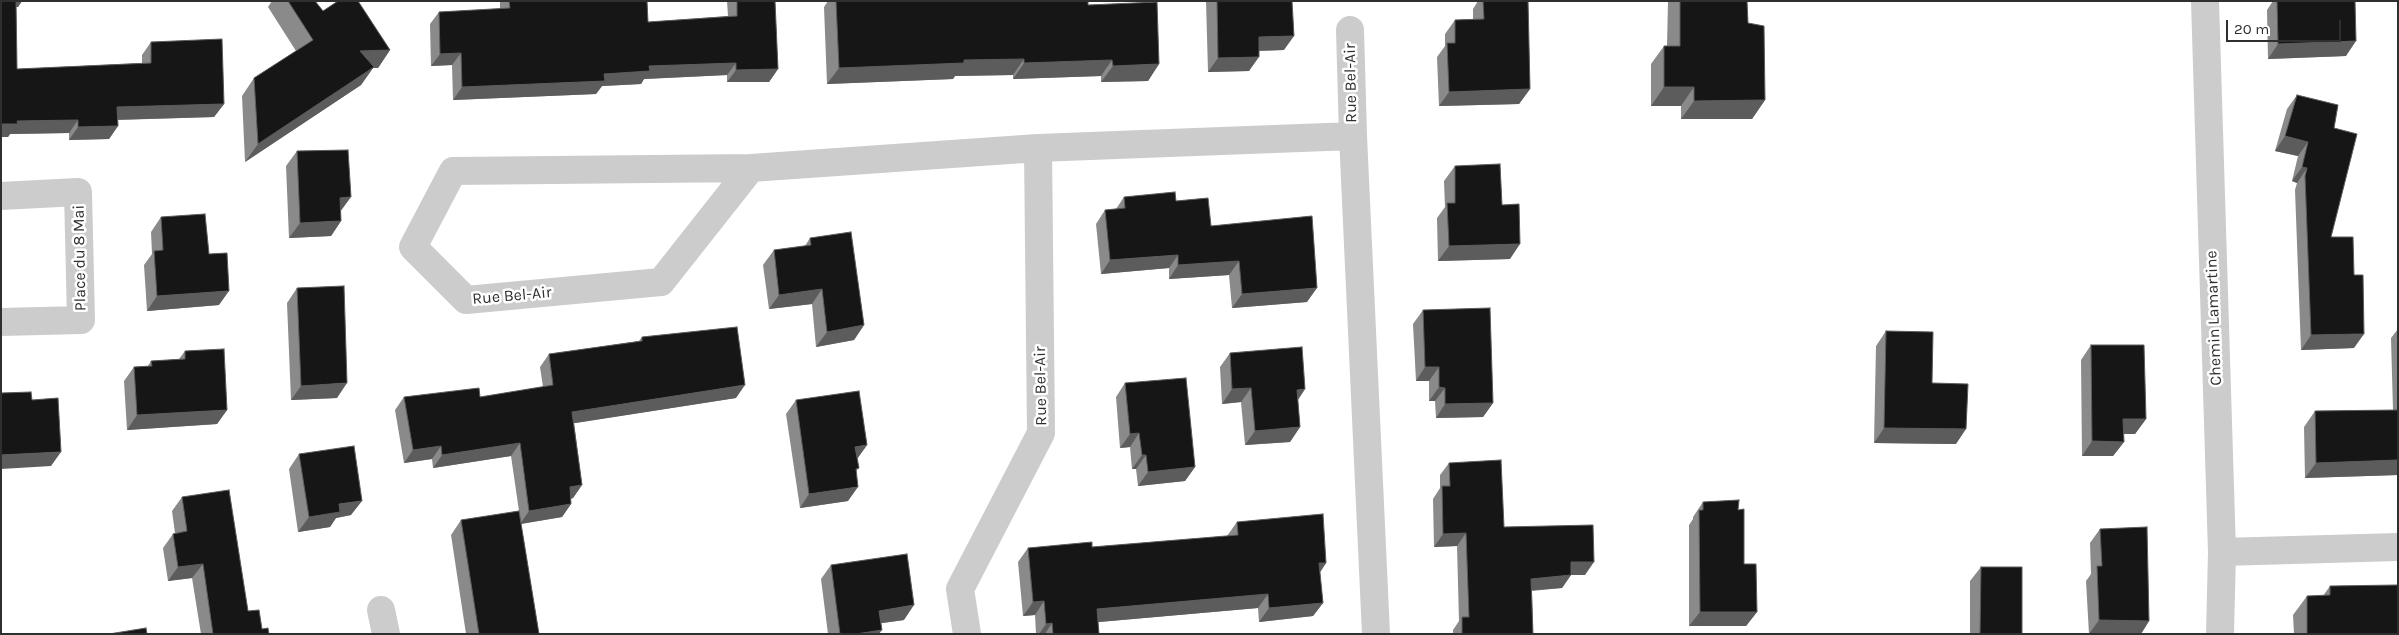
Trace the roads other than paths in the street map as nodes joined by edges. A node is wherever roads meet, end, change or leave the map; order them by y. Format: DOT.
graph roads {
  1 [pos="2205,1"];
  2 [pos="1350,30"];
  3 [pos="1353,136"];
  4 [pos="1038,148"];
  5 [pos="751,168"];
  6 [pos="1,196"];
  7 [pos="1,322"];
  8 [pos="2398,547"];
  9 [pos="2222,552"];
  10 [pos="967,634"];
  11 [pos="1376,634"];
  12 [pos="2220,634"];
  1 -- 9 [label="street, Chemin Lamartine"];
  2 -- 3 [label="street, Rue Bel-Air"];
  3 -- 4 [label="street, Rue Bel-Air"];
  3 -- 11 [label="street, Rue Bel-Air"];
  4 -- 5 [label="street, Rue Bel-Air"];
  4 -- 10 [label="street, Rue Bel-Air"];
  5 -- 5 [label="street, Rue Bel-Air"];
  6 -- 7 [label="street, Place du 8 Mai"];
  8 -- 9 [label="street"];
  9 -- 12 [label="street, Chemin Lamartine"];
}
